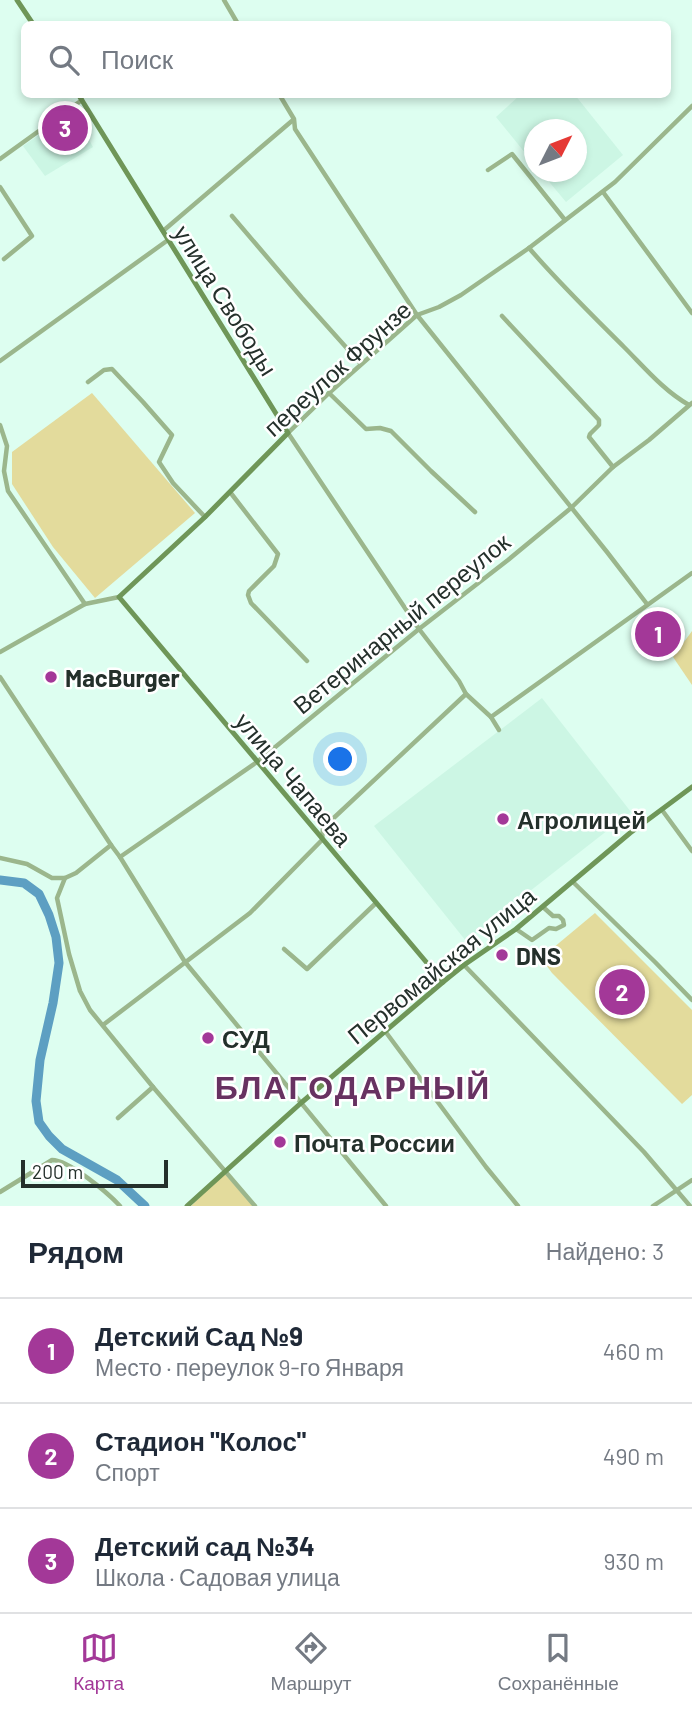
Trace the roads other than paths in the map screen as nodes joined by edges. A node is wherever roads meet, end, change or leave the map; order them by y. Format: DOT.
graph roads {
  1 [pos="17,0"];
  2 [pos="224,0"];
  3 [pos="31,21"];
  4 [pos="236,21"];
  5 [pos="79,98"];
  6 [pos="81,98"];
  7 [pos="281,98"];
  8 [pos="692,106"];
  9 [pos="294,119"];
  10 [pos="0,159"];
  11 [pos="488,170"];
  12 [pos="0,187"];
  13 [pos="603,192"];
  14 [pos="232,216"];
  15 [pos="565,220"];
  16 [pos="163,231"];
  17 [pos="168,240"];
  18 [pos="528,248"];
  19 [pos="4,259"];
  20 [pos="692,313"];
  21 [pos="417,315"];
  22 [pos="502,316"];
  23 [pos="0,361"];
  24 [pos="361,364"];
  25 [pos="88,382"];
  26 [pos="329,393"];
  27 [pos="691,404"];
  28 [pos="0,425"];
  29 [pos="288,433"];
  30 [pos="613,467"];
  31 [pos="230,492"];
  32 [pos="571,508"];
  33 [pos="475,512"];
  34 [pos="205,517"];
  35 [pos="692,573"];
  36 [pos="119,597"];
  37 [pos="85,604"];
  38 [pos="647,604"];
  39 [pos="419,629"];
  40 [pos="0,652"];
  41 [pos="307,661"];
  42 [pos="0,677"];
  43 [pos="466,694"];
  44 [pos="491,717"];
  45 [pos="499,730"];
  46 [pos="257,762"];
  47 [pos="692,787"];
  48 [pos="662,810"];
  49 [pos="322,839"];
  50 [pos="111,845"];
  51 [pos="692,851"];
  52 [pos="120,857"];
  53 [pos="0,858"];
  54 [pos="65,878"];
  55 [pos="573,882"];
  56 [pos="376,903"];
  57 [pos="543,907"];
  58 [pos="516,929"];
  59 [pos="284,949"];
  60 [pos="185,962"];
  61 [pos="464,965"];
  62 [pos="443,982"];
  63 [pos="692,1000"];
  64 [pos="103,1025"];
  65 [pos="385,1031"];
  66 [pos="153,1087"];
  67 [pos="301,1103"];
  68 [pos="118,1118"];
  69 [pos="224,1171"];
  70 [pos="692,1180"];
  71 [pos="676,1190"];
  72 [pos="0,1192"];
  73 [pos="120,1206"];
  74 [pos="187,1206"];
  75 [pos="255,1206"];
  76 [pos="386,1206"];
  77 [pos="518,1206"];
  78 [pos="653,1206"];
  79 [pos="690,1206"];
  1 -- 3 [label="main road"];
  2 -- 4 [label="street"];
  5 -- 10 [label="street"];
  6 -- 16 [label="main road, улица Свободы"];
  7 -- 9 [label="street"];
  8 -- 13 [label="street, переулок Фрунзе"];
  9 -- 16 [label="street"];
  9 -- 21 [label="street"];
  11 -- 15 [label="street"];
  12 -- 19 [label="street"];
  13 -- 15 [label="street, переулок Фрунзе"];
  13 -- 20 [label="street"];
  14 -- 24 [label="street"];
  15 -- 18 [label="street, переулок Фрунзе"];
  16 -- 17 [label="main road, улица Свободы"];
  17 -- 23 [label="street"];
  17 -- 29 [label="main road, улица Свободы"];
  18 -- 21 [label="street, переулок Фрунзе"];
  18 -- 27 [label="street"];
  21 -- 24 [label="street, переулок Фрунзе"];
  21 -- 32 [label="street"];
  22 -- 30 [label="street"];
  24 -- 26 [label="street, переулок Фрунзе"];
  25 -- 34 [label="street"];
  26 -- 29 [label="street, переулок Фрунзе"];
  26 -- 33 [label="street"];
  27 -- 30 [label="street, Ветеринарный переулок"];
  28 -- 37 [label="street"];
  29 -- 31 [label="main road, переулок Фрунзе"];
  29 -- 39 [label="street, улица Свободы"];
  30 -- 32 [label="street, Ветеринарный переулок"];
  31 -- 34 [label="main road, переулок Фрунзе"];
  31 -- 41 [label="street"];
  32 -- 38 [label="street"];
  32 -- 39 [label="street, Ветеринарный переулок"];
  34 -- 36 [label="main road, переулок Фрунзе"];
  35 -- 38 [label="street"];
  36 -- 37 [label="street"];
  36 -- 46 [label="main road, улица Чапаева"];
  37 -- 40 [label="street"];
  38 -- 44 [label="street"];
  39 -- 43 [label="street, улица Свободы"];
  39 -- 46 [label="street, Ветеринарный переулок"];
  42 -- 50 [label="street"];
  43 -- 44 [label="street, улица Свободы"];
  43 -- 49 [label="street"];
  44 -- 45 [label="street"];
  46 -- 49 [label="main road, улица Чапаева"];
  46 -- 52 [label="street, Ветеринарный переулок"];
  47 -- 48 [label="main road, Первомайская улица"];
  48 -- 51 [label="street"];
  48 -- 55 [label="main road, Первомайская улица"];
  49 -- 56 [label="main road, улица Чапаева"];
  49 -- 60 [label="street"];
  50 -- 52 [label="street"];
  50 -- 54 [label="street"];
  52 -- 60 [label="street"];
  53 -- 54 [label="street"];
  54 -- 64 [label="street"];
  55 -- 57 [label="main road, Первомайская улица"];
  55 -- 63 [label="street"];
  56 -- 59 [label="street"];
  56 -- 62 [label="main road, улица Чапаева"];
  57 -- 58 [label="main road, Первомайская улица"];
  57 -- 58 [label="street"];
  58 -- 61 [label="main road, Первомайская улица"];
  60 -- 64 [label="street"];
  60 -- 67 [label="street"];
  61 -- 62 [label="main road, Первомайская улица"];
  61 -- 71 [label="street"];
  62 -- 65 [label="main road, Первомайская улица"];
  64 -- 66 [label="street"];
  65 -- 67 [label="main road, Первомайская улица"];
  65 -- 77 [label="street"];
  66 -- 68 [label="street"];
  66 -- 69 [label="street"];
  67 -- 69 [label="main road, Первомайская улица"];
  67 -- 76 [label="street"];
  69 -- 74 [label="main road, Первомайская улица"];
  69 -- 75 [label="street"];
  70 -- 71 [label="street"];
  71 -- 78 [label="street"];
  71 -- 79 [label="street"];
  72 -- 73 [label="street"];
}
